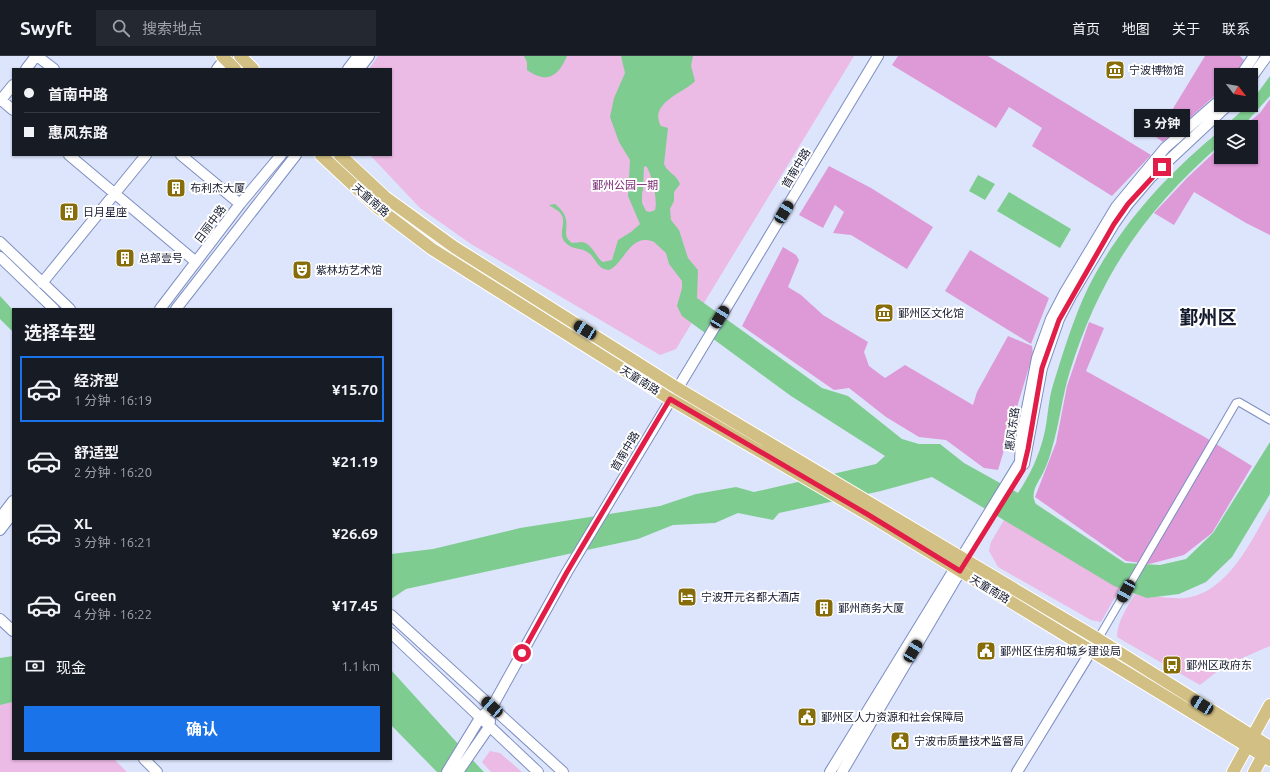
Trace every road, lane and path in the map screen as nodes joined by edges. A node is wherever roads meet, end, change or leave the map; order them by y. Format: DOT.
graph roads {
  1 [pos="36,56"];
  2 [pos="240,56"];
  3 [pos="358,56"];
  4 [pos="369,56"];
  5 [pos="878,56"];
  6 [pos="1254,56"];
  7 [pos="225,57"];
  8 [pos="1266,58"];
  9 [pos="27,68"];
  10 [pos="53,68"];
  11 [pos="218,68"];
  12 [pos="233,68"];
  13 [pos="251,68"];
  14 [pos="349,68"];
  15 [pos="360,68"];
  16 [pos="1246,68"];
  17 [pos="1258,69"];
  18 [pos="12,86"];
  19 [pos="0,100"];
  20 [pos="1214,105"];
  21 [pos="12,109"];
  22 [pos="1221,112"];
  23 [pos="70,156"];
  24 [pos="145,156"];
  25 [pos="182,156"];
  26 [pos="280,156"];
  27 [pos="295,156"];
  28 [pos="322,156"];
  29 [pos="341,156"];
  30 [pos="116,193"];
  31 [pos="240,204"];
  32 [pos="0,242"];
  33 [pos="0,257"];
  34 [pos="196,262"];
  35 [pos="42,283"];
  36 [pos="53,308"];
  37 [pos="69,308"];
  38 [pos="161,308"];
  39 [pos="177,308"];
  40 [pos="677,388"];
  41 [pos="670,399"];
  42 [pos="1270,420"];
  43 [pos="1011,484"];
  44 [pos="12,502"];
  45 [pos="12,514"];
  46 [pos="0,518"];
  47 [pos="0,530"];
  48 [pos="960,564"];
  49 [pos="392,616"];
  50 [pos="0,619"];
  51 [pos="12,630"];
  52 [pos="392,634"];
  53 [pos="1098,639"];
  54 [pos="1091,651"];
  55 [pos="1270,705"];
  56 [pos="492,707"];
  57 [pos="480,718"];
  58 [pos="489,727"];
  59 [pos="1250,741"];
  60 [pos="1268,750"];
  61 [pos="145,760"];
  62 [pos="157,772"];
  63 [pos="447,772"];
  64 [pos="458,772"];
  65 [pos="538,772"];
  66 [pos="563,772"];
  67 [pos="830,772"];
  68 [pos="842,772"];
  69 [pos="1017,772"];
  70 [pos="1233,772"];
  71 [pos="1254,772"];
  1 -- 9 [label="street"];
  1 -- 10 [label="street"];
  2 -- 13 [label="main road"];
  3 -- 14 [label="street"];
  4 -- 15 [label="street"];
  5 -- 40 [label="street, 首南中路"];
  6 -- 16 [label="street"];
  7 -- 11 [label="street"];
  7 -- 12 [label="main road"];
  8 -- 17 [label="street"];
  18 -- 19 [label="street"];
  19 -- 21 [label="street"];
  20 -- 43 [label="street, 惠风东路"];
  22 -- 43 [label="street, 惠风东路"];
  23 -- 30 [label="street"];
  24 -- 30 [label="street"];
  25 -- 31 [label="street"];
  26 -- 31 [label="street, 日丽中路"];
  27 -- 39 [label="street"];
  28 -- 41 [label="main road, 天童南路"];
  29 -- 40 [label="main road, 天童南路"];
  30 -- 34 [label="street"];
  30 -- 35 [label="street"];
  31 -- 34 [label="street, 日丽中路"];
  32 -- 35 [label="street"];
  33 -- 36 [label="street"];
  34 -- 38 [label="street, 日丽中路"];
  35 -- 37 [label="street"];
  40 -- 41 [label="street, 首南中路"];
  40 -- 48 [label="main road, 天童南路"];
  41 -- 48 [label="main road, 天童南路"];
  41 -- 56 [label="street, 首南中路"];
  42 -- 53 [label="street"];
  43 -- 48 [label="street, 惠风东路"];
  44 -- 46 [label="street"];
  45 -- 47 [label="street"];
  48 -- 53 [label="main road"];
  48 -- 54 [label="main road, 天童南路"];
  48 -- 67 [label="street, 惠风东路"];
  48 -- 68 [label="street, 惠风东路"];
  49 -- 56 [label="street"];
  50 -- 51 [label="street"];
  52 -- 57 [label="street"];
  53 -- 54 [label="street"];
  53 -- 59 [label="main road"];
  54 -- 59 [label="main road, 天童南路"];
  54 -- 69 [label="street"];
  55 -- 59 [label="main road"];
  56 -- 57 [label="street"];
  56 -- 58 [label="street"];
  56 -- 66 [label="street"];
  57 -- 58 [label="street"];
  57 -- 63 [label="street"];
  58 -- 64 [label="street"];
  58 -- 65 [label="street"];
  59 -- 60 [label="main road, 天童南路"];
  59 -- 70 [label="main road"];
  60 -- 71 [label="main road"];
  61 -- 62 [label="street"];
}
